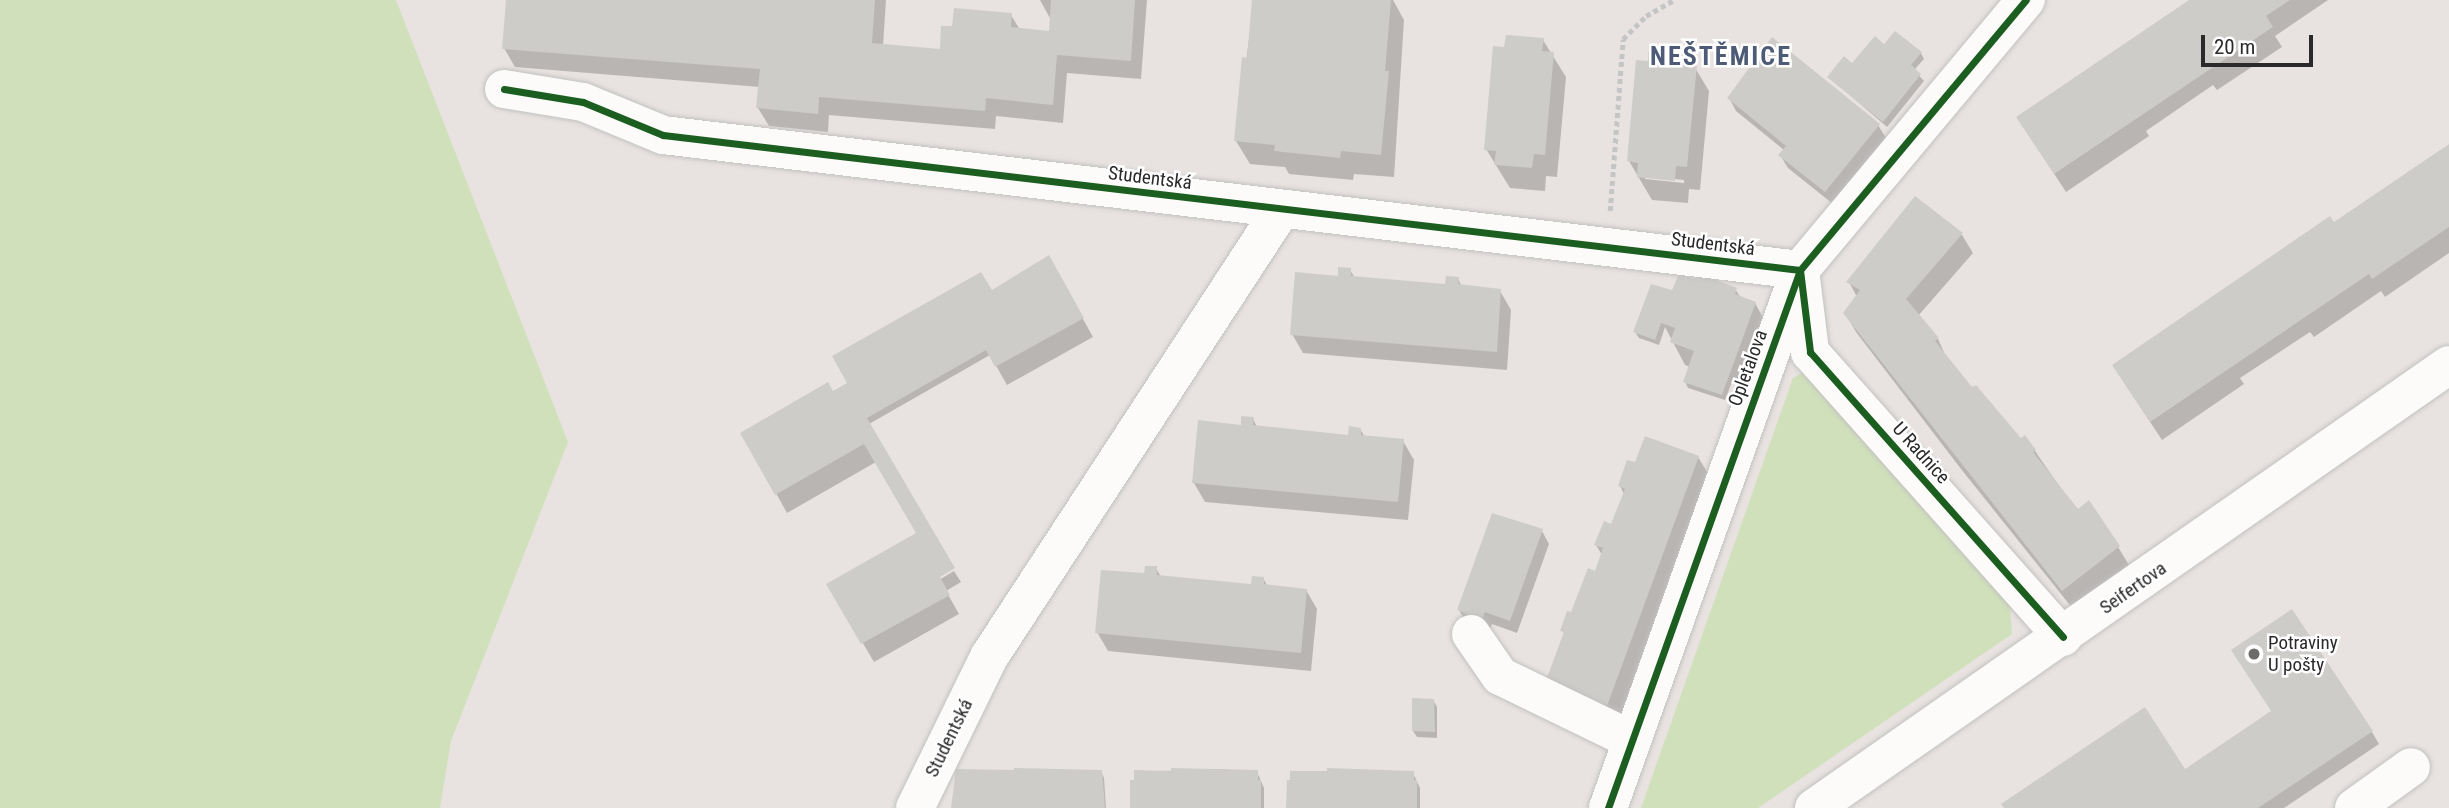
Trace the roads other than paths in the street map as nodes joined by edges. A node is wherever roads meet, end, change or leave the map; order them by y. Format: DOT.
graph roads {
  1 [pos="2026,0"];
  2 [pos="504,89"];
  3 [pos="1281,210"];
  4 [pos="1800,270"];
  5 [pos="2449,365"];
  6 [pos="1471,634"];
  7 [pos="2063,637"];
  8 [pos="1632,740"];
  9 [pos="2412,767"];
  10 [pos="915,808"];
  11 [pos="1608,808"];
  12 [pos="1814,808"];
  13 [pos="2354,808"];
  1 -- 4 [label="street, Opletalova"];
  2 -- 3 [label="street, Studentská"];
  3 -- 4 [label="street, Studentská"];
  3 -- 10 [label="street, Studentská"];
  4 -- 7 [label="street, U Radnice"];
  4 -- 8 [label="street, Opletalova"];
  5 -- 7 [label="street, Seifertova"];
  6 -- 8 [label="street"];
  7 -- 12 [label="street, Seifertova"];
  8 -- 11 [label="street, Opletalova"];
  9 -- 13 [label="street"];
}
